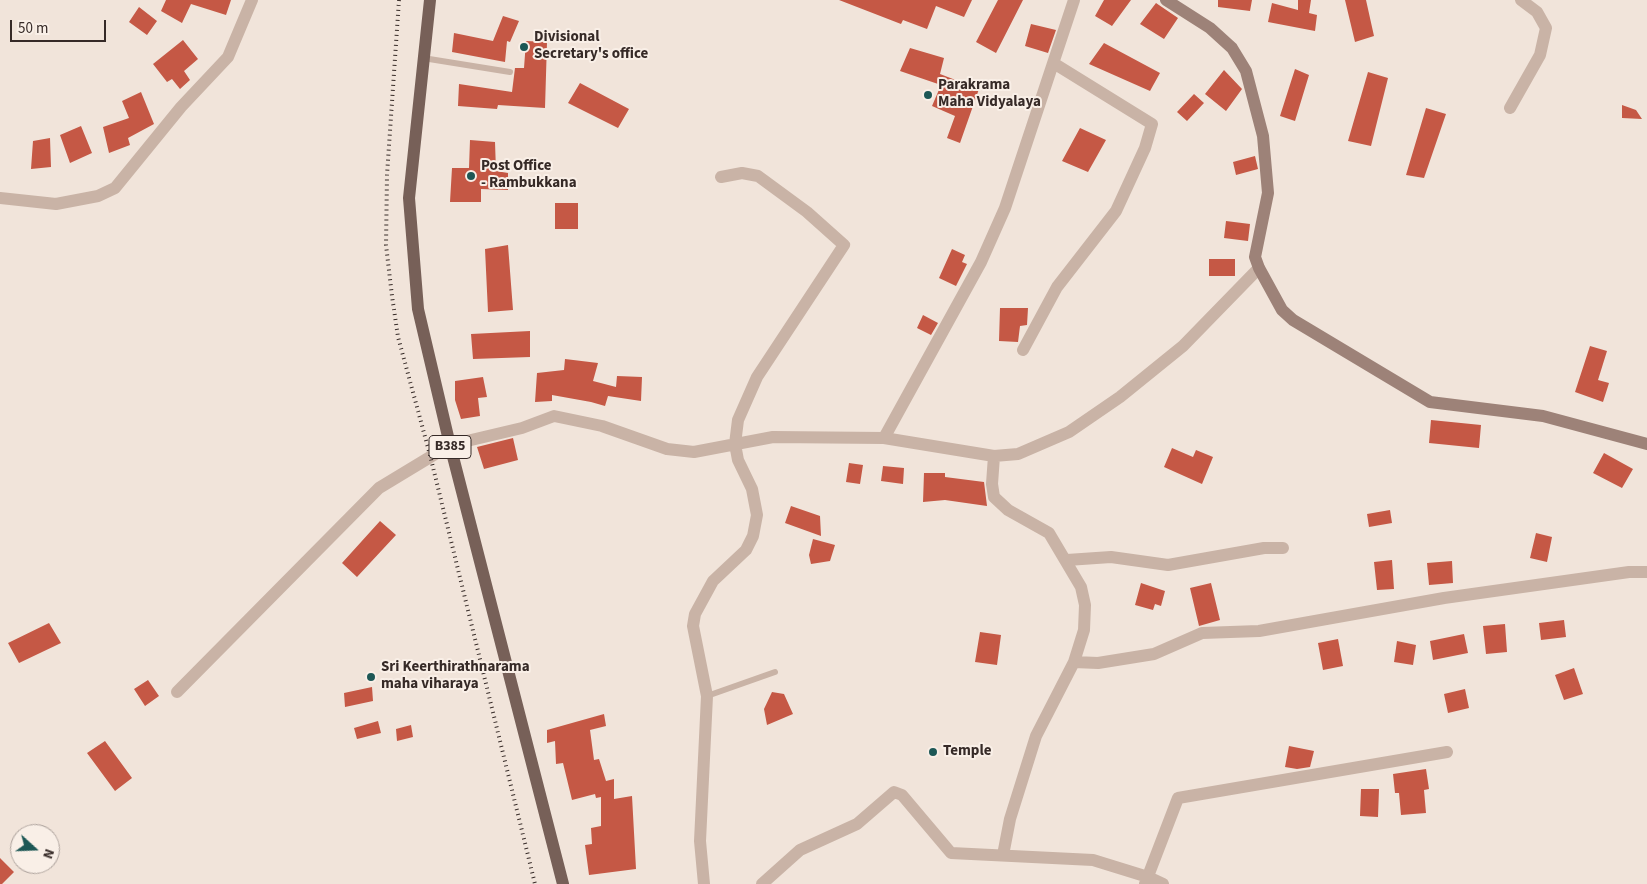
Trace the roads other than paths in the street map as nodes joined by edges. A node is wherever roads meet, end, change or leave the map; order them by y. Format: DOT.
graph roads {
  1 [pos="252,0"];
  2 [pos="430,0"];
  3 [pos="1074,0"];
  4 [pos="1166,0"];
  5 [pos="1521,0"];
  6 [pos="423,58"];
  7 [pos="1054,64"];
  8 [pos="510,72"];
  9 [pos="1510,108"];
  10 [pos="721,177"];
  11 [pos="0,198"];
  12 [pos="1259,268"];
  13 [pos="1023,350"];
  14 [pos="884,438"];
  15 [pos="736,444"];
  16 [pos="1647,444"];
  17 [pos="450,445"];
  18 [pos="994,456"];
  19 [pos="1283,548"];
  20 [pos="1067,560"];
  21 [pos="1647,572"];
  22 [pos="1074,662"];
  23 [pos="775,672"];
  24 [pos="177,692"];
  25 [pos="707,696"];
  26 [pos="1447,752"];
  27 [pos="1003,855"];
  28 [pos="1146,881"];
  29 [pos="563,884"];
  30 [pos="704,884"];
  31 [pos="762,884"];
  32 [pos="1163,884"];
  1 -- 11 [label="street"];
  2 -- 6 [label="main road, B385"];
  3 -- 7 [label="street"];
  4 -- 12 [label="street"];
  5 -- 9 [label="street"];
  6 -- 8 [label="lane"];
  6 -- 17 [label="main road, B385"];
  7 -- 13 [label="street"];
  7 -- 14 [label="street"];
  10 -- 15 [label="street"];
  12 -- 16 [label="street"];
  12 -- 18 [label="street"];
  14 -- 15 [label="street"];
  14 -- 18 [label="street"];
  15 -- 17 [label="street"];
  15 -- 25 [label="street"];
  17 -- 24 [label="street"];
  17 -- 29 [label="main road, B385"];
  18 -- 20 [label="street"];
  19 -- 20 [label="street"];
  20 -- 22 [label="street"];
  21 -- 22 [label="street"];
  22 -- 27 [label="street"];
  23 -- 25 [label="lane"];
  25 -- 30 [label="street"];
  26 -- 28 [label="street"];
  27 -- 28 [label="street"];
  27 -- 31 [label="street"];
  28 -- 32 [label="street"];
}
